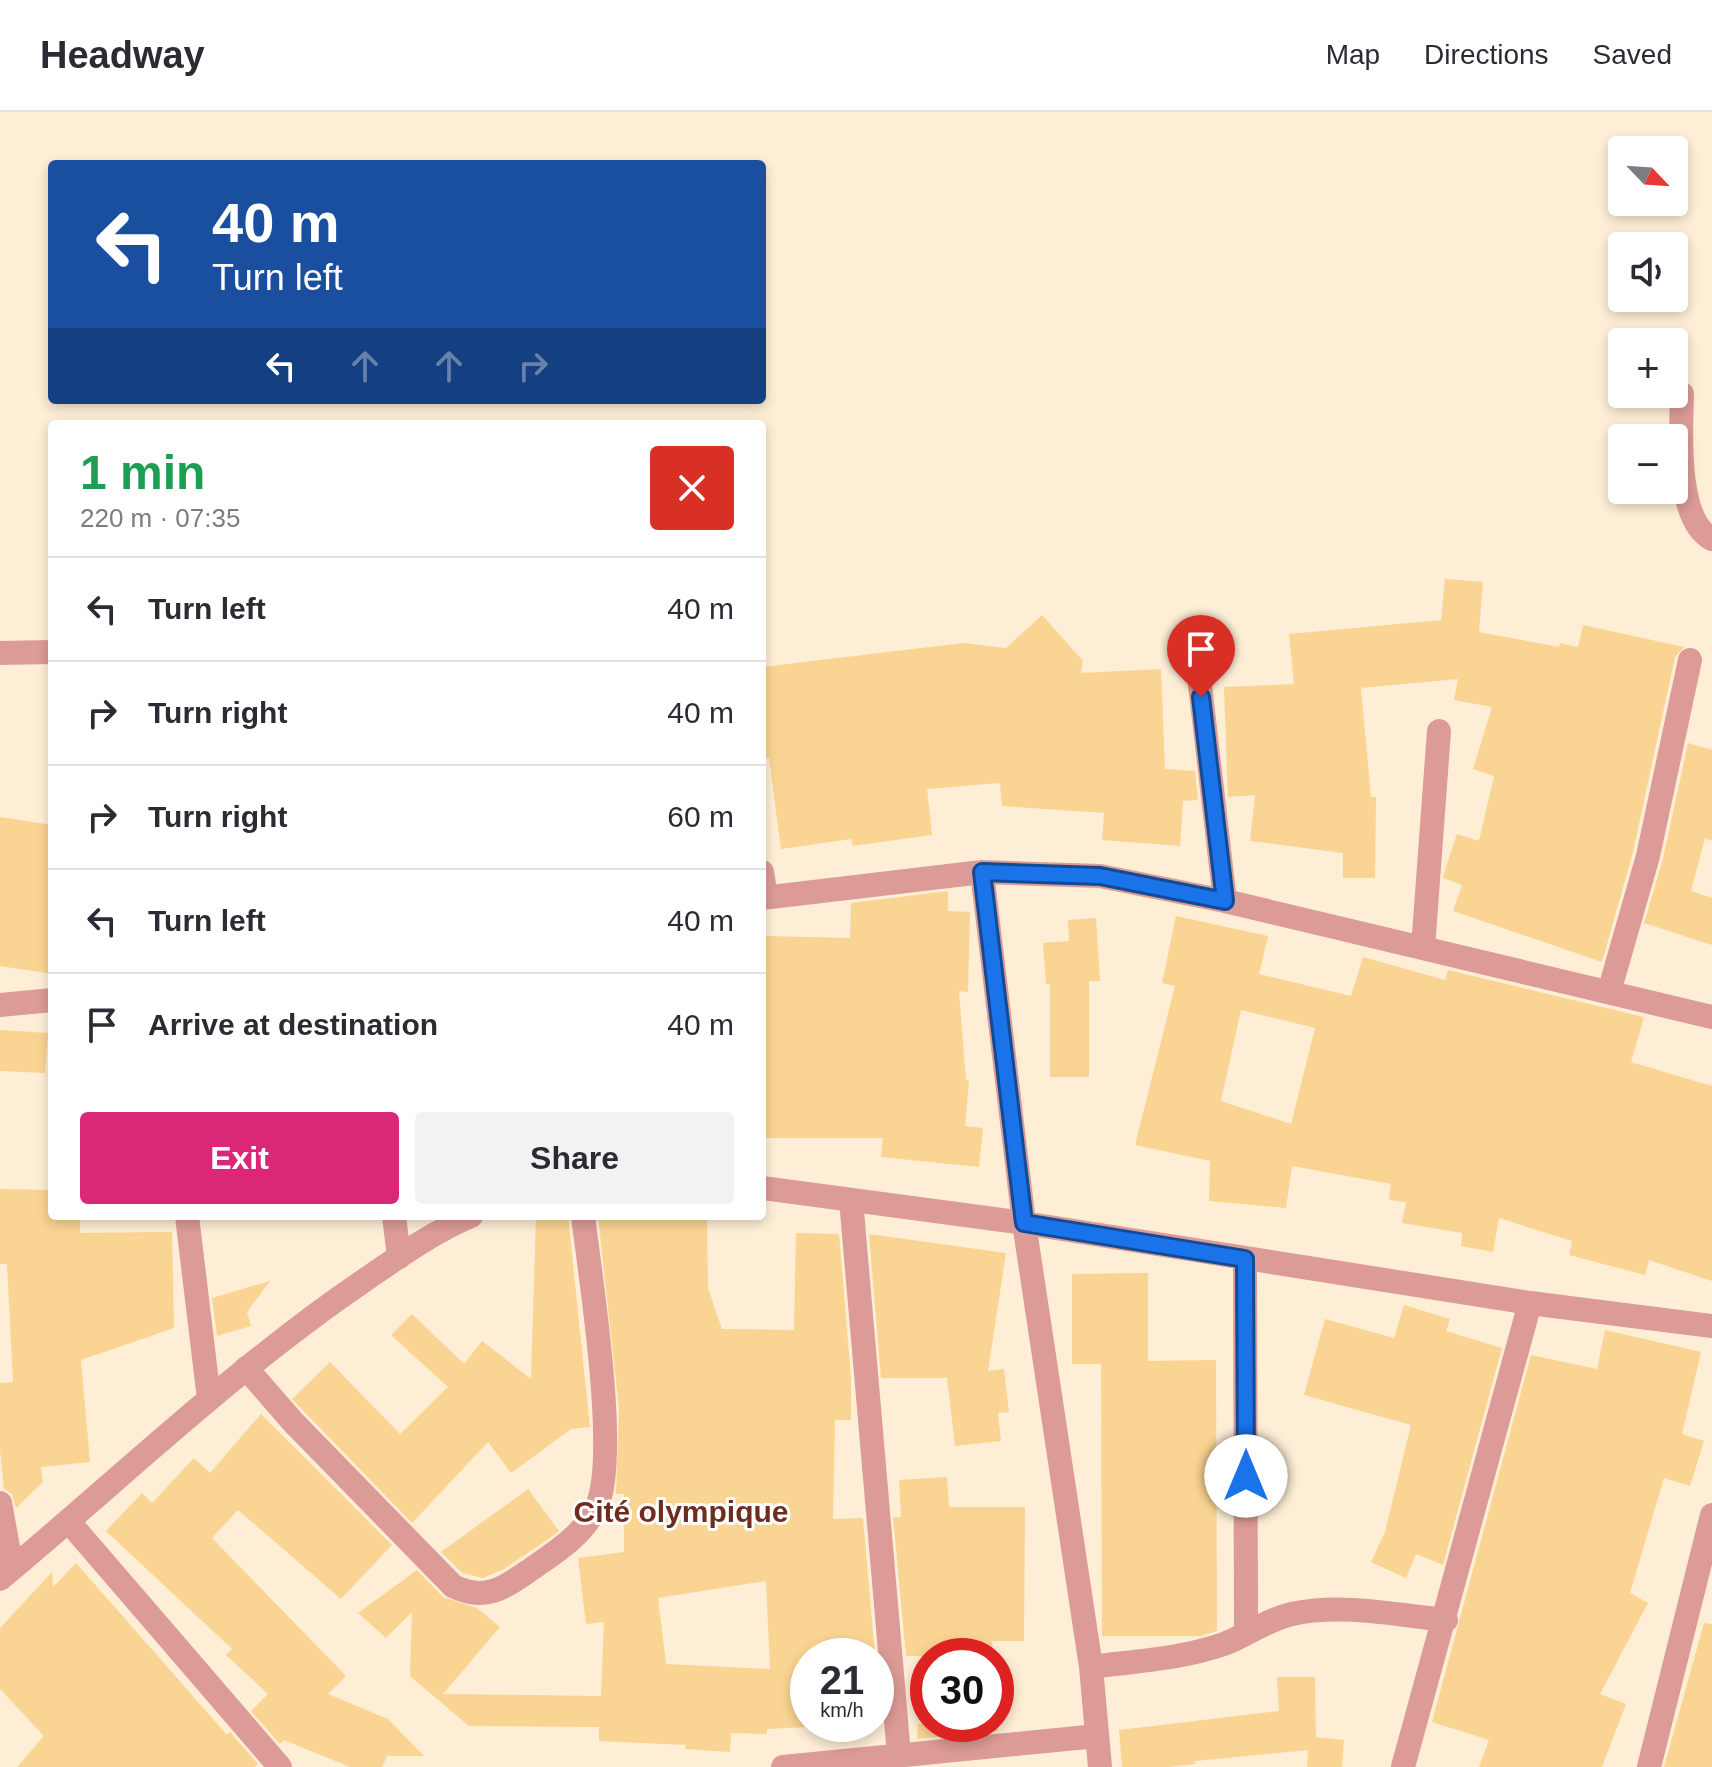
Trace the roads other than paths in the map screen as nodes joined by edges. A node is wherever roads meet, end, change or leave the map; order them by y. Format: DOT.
graph roads {
  1 [pos="1682,408"];
  2 [pos="1712,539"];
  3 [pos="48,652"];
  4 [pos="0,653"];
  5 [pos="1690,660"];
  6 [pos="1198,668"];
  7 [pos="1439,731"];
  8 [pos="982,872"];
  9 [pos="766,897"];
  10 [pos="1225,901"];
  11 [pos="1423,948"];
  12 [pos="1609,992"];
  13 [pos="48,1000"];
  14 [pos="0,1005"];
  15 [pos="1712,1017"];
  16 [pos="766,1189"];
  17 [pos="851,1200"];
  18 [pos="187,1220"];
  19 [pos="394,1220"];
  20 [pos="462,1220"];
  21 [pos="583,1220"];
  22 [pos="1024,1223"];
  23 [pos="399,1257"];
  24 [pos="1245,1259"];
  25 [pos="1530,1303"];
  26 [pos="1712,1326"];
  27 [pos="246,1368"];
  28 [pos="209,1399"];
  29 [pos="0,1503"];
  30 [pos="69,1522"];
  31 [pos="1711,1526"];
  32 [pos="6,1574"];
  33 [pos="1446,1620"];
  34 [pos="1246,1632"];
  35 [pos="1091,1667"];
  36 [pos="1097,1736"];
  37 [pos="899,1755"];
  38 [pos="280,1767"];
  39 [pos="783,1767"];
  40 [pos="1100,1767"];
  41 [pos="1403,1767"];
  42 [pos="1649,1767"];
  1 -- 2 [label="street"];
  3 -- 4 [label="street"];
  5 -- 12 [label="street"];
  6 -- 10 [label="street"];
  7 -- 11 [label="street"];
  8 -- 9 [label="street"];
  8 -- 10 [label="street"];
  8 -- 22 [label="street"];
  10 -- 11 [label="street"];
  11 -- 12 [label="street"];
  12 -- 15 [label="street"];
  13 -- 14 [label="street"];
  16 -- 17 [label="street"];
  17 -- 22 [label="street"];
  17 -- 37 [label="street"];
  18 -- 28 [label="street"];
  19 -- 23 [label="street"];
  20 -- 23 [label="street"];
  21 -- 27 [label="street"];
  22 -- 24 [label="street"];
  22 -- 35 [label="street"];
  23 -- 27 [label="street"];
  24 -- 25 [label="street"];
  24 -- 34 [label="street"];
  25 -- 26 [label="street"];
  25 -- 33 [label="street"];
  27 -- 28 [label="street"];
  28 -- 30 [label="street"];
  29 -- 32 [label="street"];
  30 -- 32 [label="street"];
  30 -- 38 [label="street"];
  31 -- 42 [label="street"];
  33 -- 34 [label="street"];
  33 -- 41 [label="street"];
  34 -- 35 [label="street"];
  35 -- 36 [label="street"];
  36 -- 37 [label="street"];
  36 -- 40 [label="street"];
  37 -- 39 [label="street"];
}
